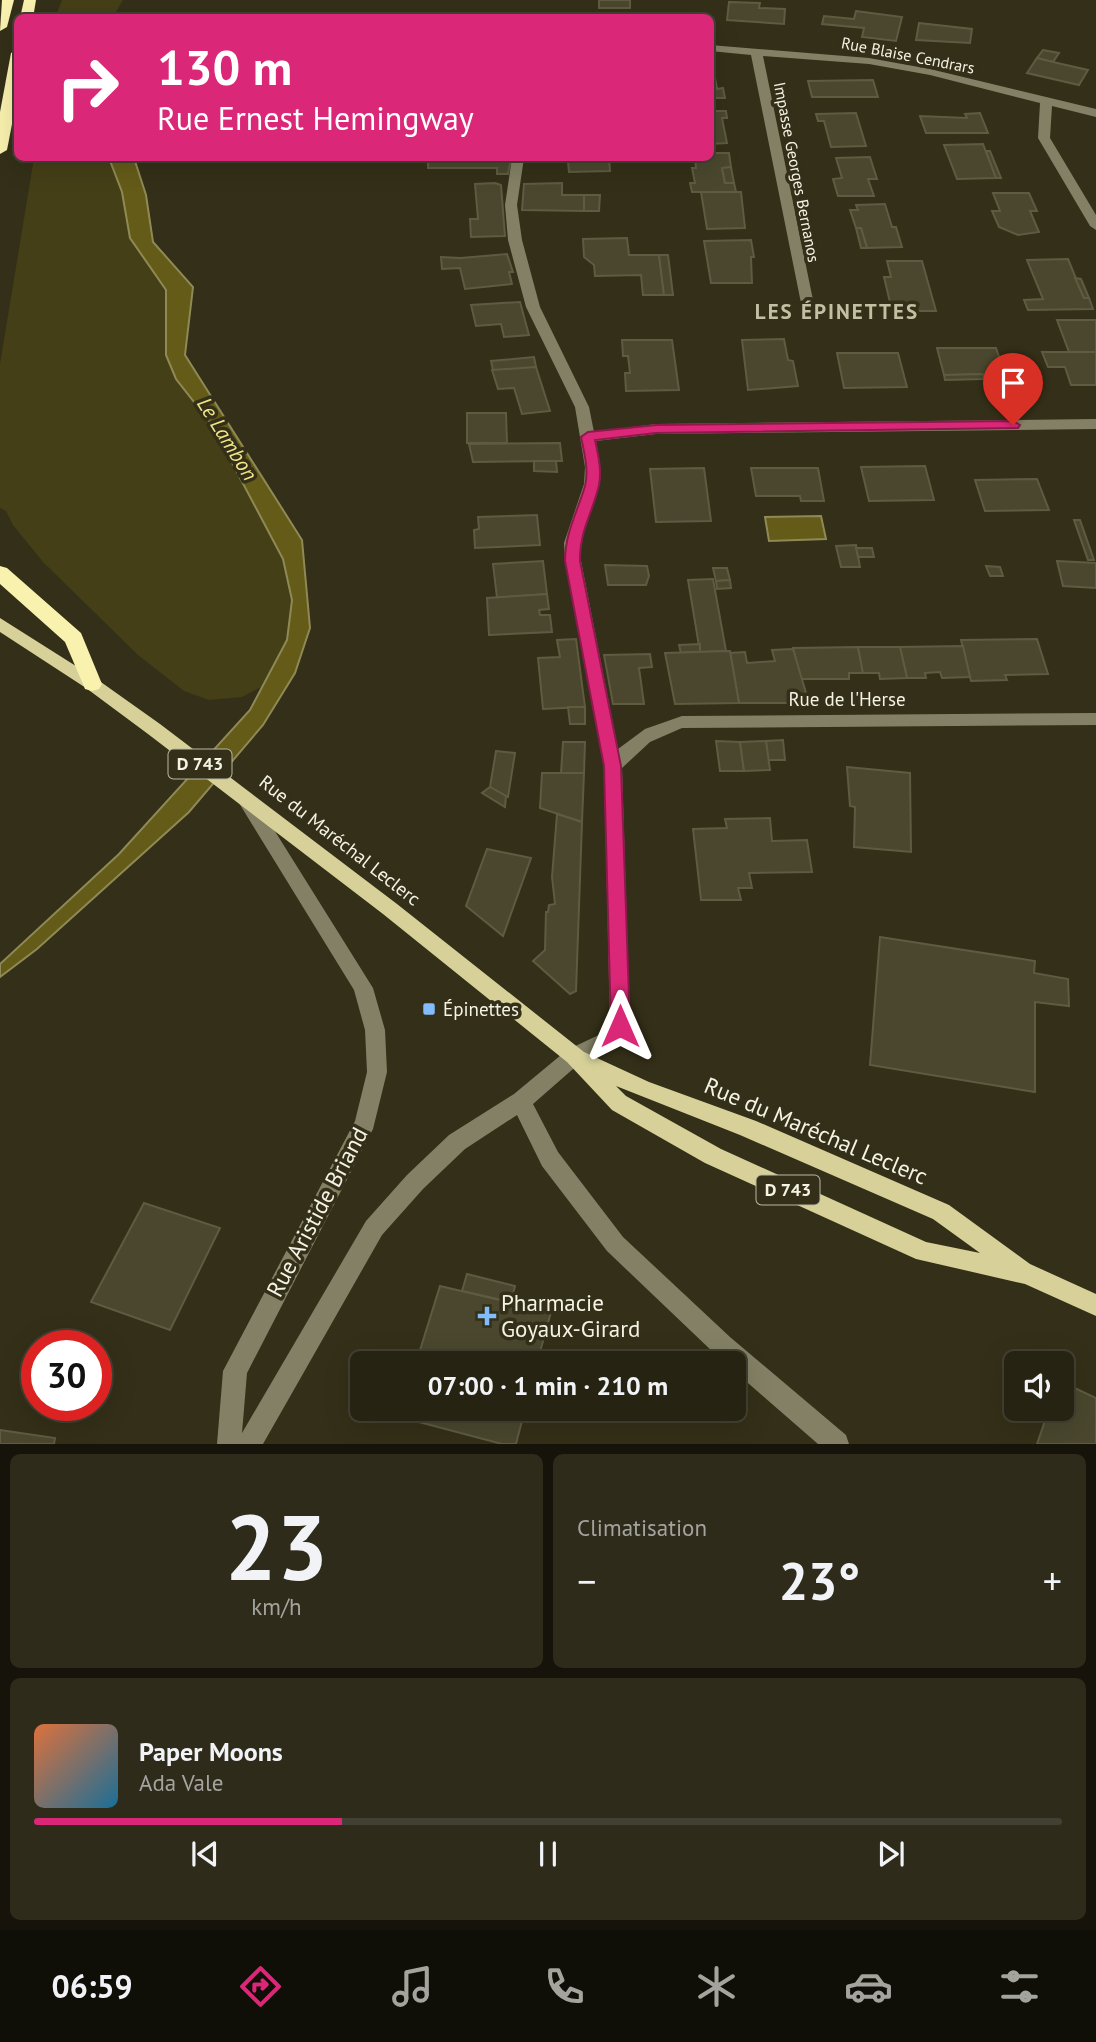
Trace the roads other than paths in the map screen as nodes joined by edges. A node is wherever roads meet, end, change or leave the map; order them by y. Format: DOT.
graph roads {
  1 [pos="8,0"];
  2 [pos="0,27"];
  3 [pos="714,48"];
  4 [pos="757,51"];
  5 [pos="14,74"];
  6 [pos="1046,102"];
  7 [pos="1096,113"];
  8 [pos="0,149"];
  9 [pos="518,161"];
  10 [pos="1096,226"];
  11 [pos="806,300"];
  12 [pos="1096,424"];
  13 [pos="588,437"];
  14 [pos="0,573"];
  15 [pos="0,624"];
  16 [pos="92,684"];
  17 [pos="1096,719"];
  18 [pos="612,766"];
  19 [pos="245,798"];
  20 [pos="574,1056"];
  21 [pos="521,1101"];
  22 [pos="1027,1274"];
  23 [pos="1096,1305"];
  24 [pos="229,1444"];
  25 [pos="249,1444"];
  26 [pos="837,1444"];
  1 -- 2 [label="highway"];
  3 -- 4 [label="street, Rue Blaise Cendrars"];
  4 -- 6 [label="street, Rue Blaise Cendrars"];
  4 -- 11 [label="street, Impasse Georges Bernanos"];
  5 -- 8 [label="highway"];
  6 -- 7 [label="street, Rue Blaise Cendrars"];
  6 -- 10 [label="street"];
  9 -- 13 [label="street"];
  12 -- 13 [label="street"];
  13 -- 18 [label="street"];
  14 -- 16 [label="highway"];
  15 -- 16 [label="main road, Rue du Maréchal Leclerc / D 743"];
  16 -- 19 [label="main road, Rue du Maréchal Leclerc / D 743"];
  17 -- 18 [label="street, Rue de l'Herse"];
  18 -- 20 [label="street"];
  19 -- 20 [label="main road, Rue du Maréchal Leclerc / D 743"];
  19 -- 24 [label="street, Rue Aristide Briand"];
  20 -- 21 [label="street"];
  20 -- 22 [label="main road, Rue du Maréchal Leclerc / D 743"];
  20 -- 22 [label="main road, Rue du Maréchal Leclerc / D 743"];
  21 -- 25 [label="street"];
  21 -- 26 [label="street"];
  22 -- 23 [label="main road, Rue du Maréchal Leclerc / D 743"];
}
